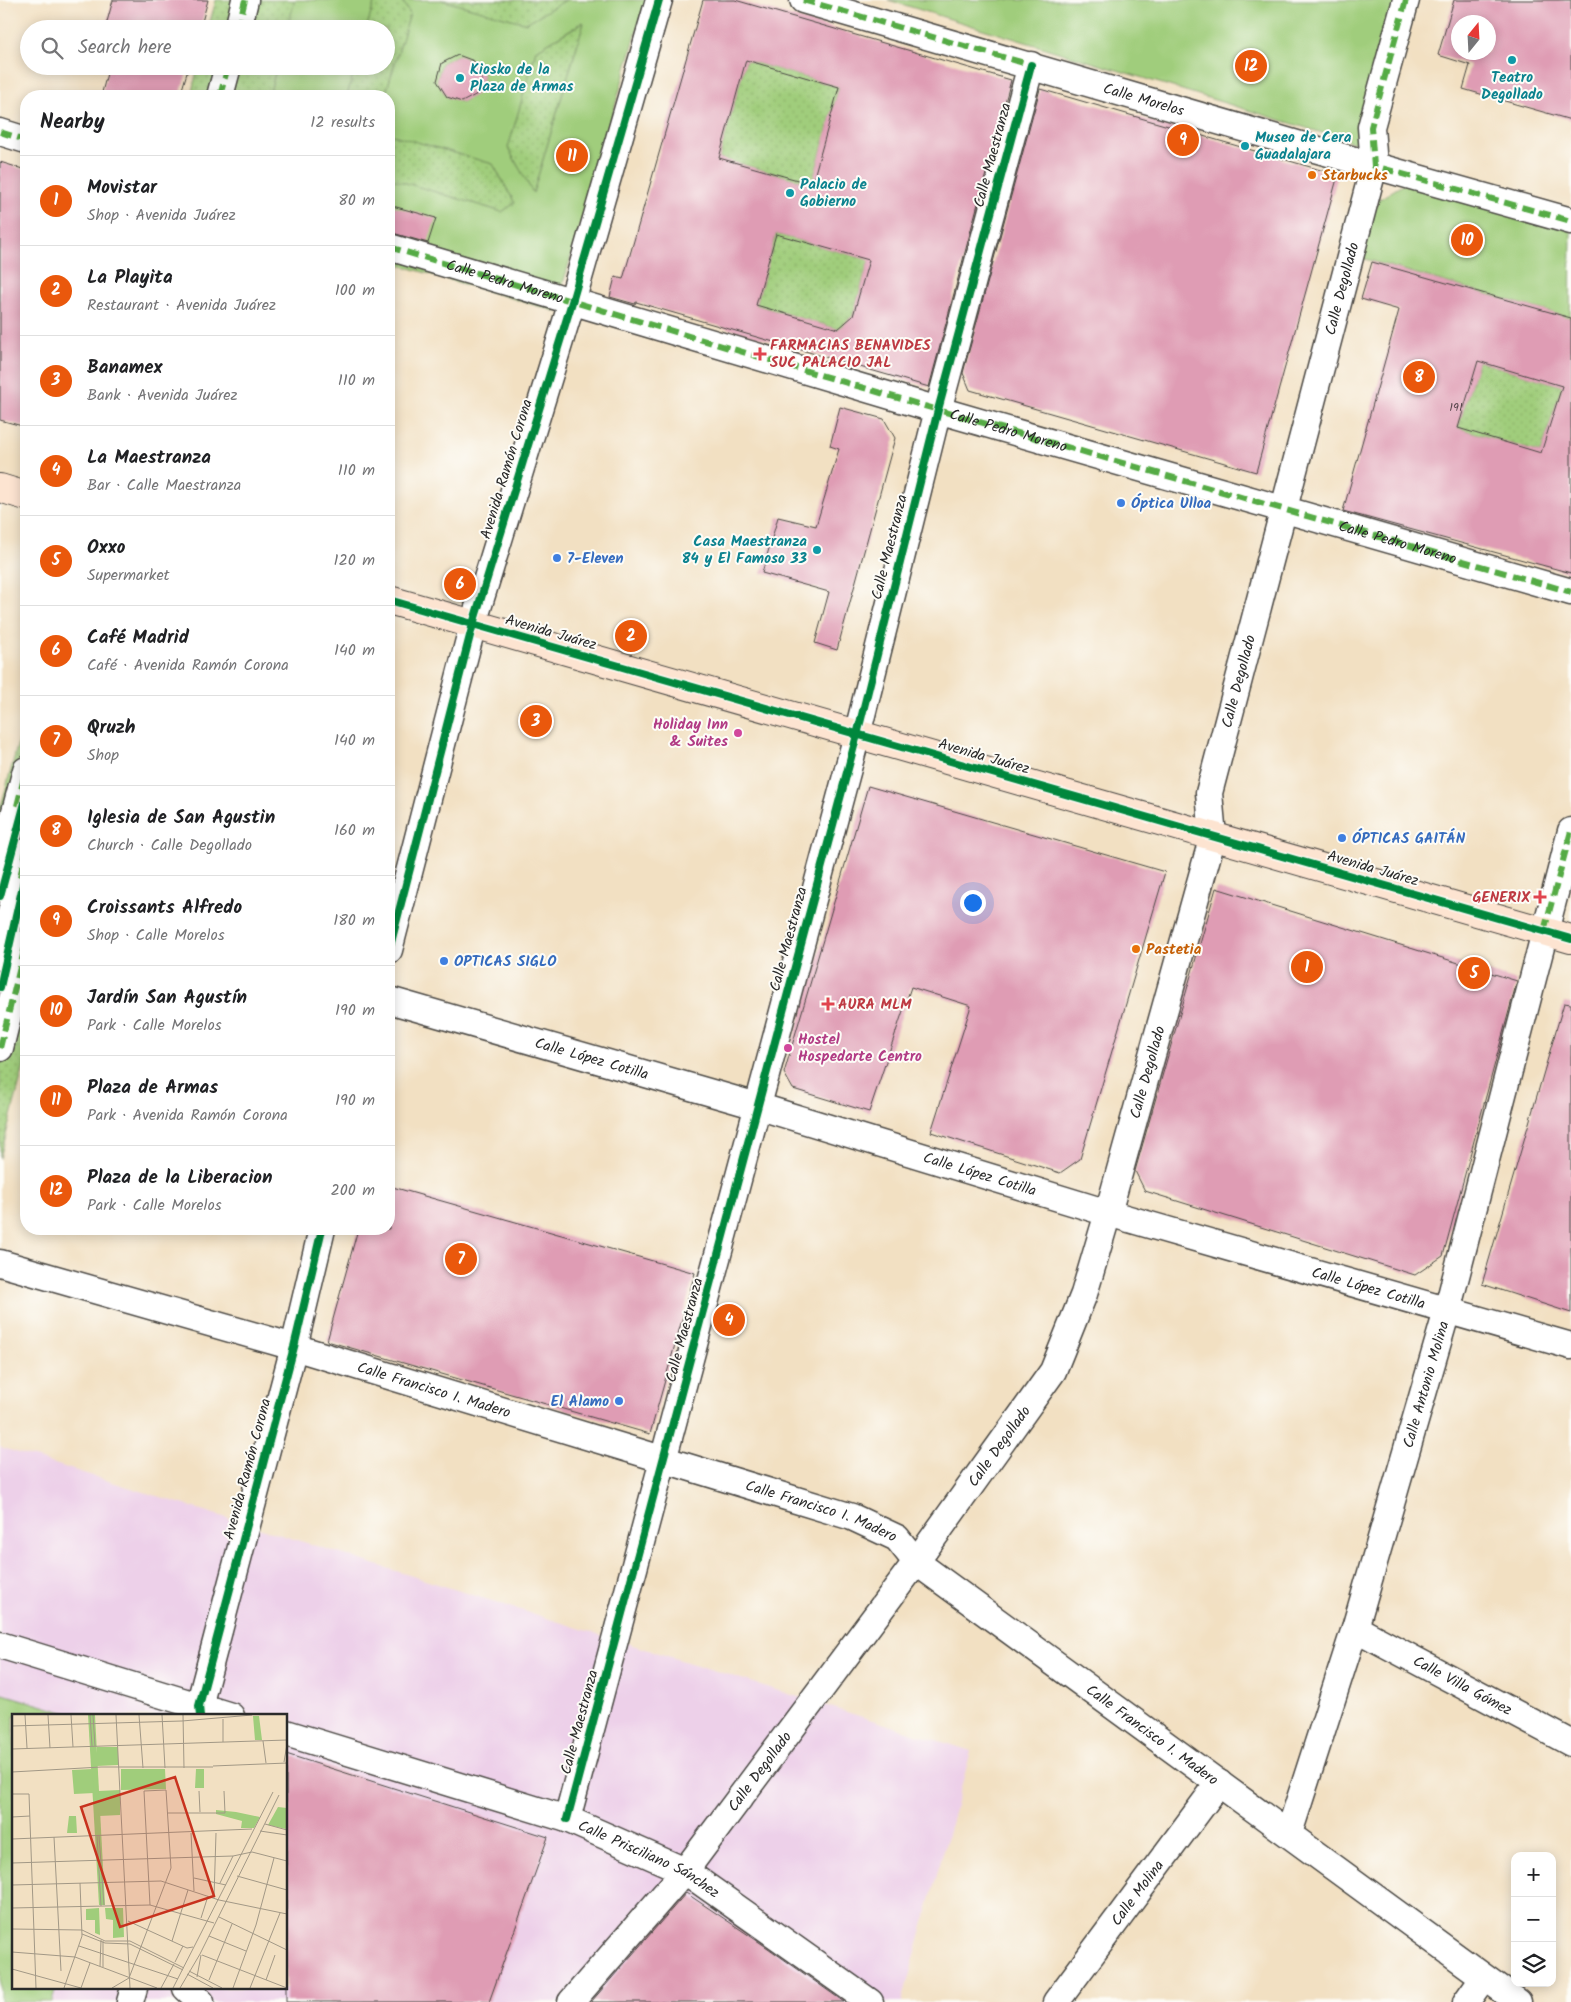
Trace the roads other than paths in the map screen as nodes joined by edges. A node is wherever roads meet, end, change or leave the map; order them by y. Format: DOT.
graph roads {
  1 [pos="246,0"];
  2 [pos="659,0"];
  3 [pos="803,0"];
  4 [pos="1406,0"];
  5 [pos="240,20"];
  6 [pos="1031,65"];
  7 [pos="226,75"];
  8 [pos="222,90"];
  9 [pos="0,132"];
  10 [pos="20,138"];
  11 [pos="1374,166"];
  12 [pos="1571,221"];
  13 [pos="395,249"];
  14 [pos="572,302"];
  15 [pos="938,410"];
  16 [pos="0,488"];
  17 [pos="20,494"];
  18 [pos="1283,510"];
  19 [pos="1571,592"];
  20 [pos="395,602"];
  21 [pos="473,624"];
  22 [pos="857,734"];
  23 [pos="20,793"];
  24 [pos="1571,831"];
  25 [pos="1213,836"];
  26 [pos="0,868"];
  27 [pos="20,872"];
  28 [pos="14,892"];
  29 [pos="395,927"];
  30 [pos="1544,931"];
  31 [pos="1571,939"];
  32 [pos="0,957"];
  33 [pos="20,967"];
  34 [pos="395,1002"];
  35 [pos="0,1048"];
  36 [pos="758,1106"];
  37 [pos="1108,1213"];
  38 [pos="321,1235"];
  39 [pos="0,1263"];
  40 [pos="1448,1311"];
  41 [pos="1571,1346"];
  42 [pos="294,1347"];
  43 [pos="663,1459"];
  44 [pos="916,1562"];
  45 [pos="1355,1628"];
  46 [pos="0,1645"];
  47 [pos="200,1711"];
  48 [pos="219,1714"];
  49 [pos="288,1734"];
  50 [pos="1571,1743"];
  51 [pos="1219,1783"];
  52 [pos="567,1819"];
  53 [pos="1289,1833"];
  54 [pos="685,1871"];
  55 [pos="1483,1978"];
  56 [pos="188,1990"];
  57 [pos="201,2002"];
  58 [pos="570,2002"];
  59 [pos="870,2002"];
  60 [pos="1056,2002"];
  61 [pos="1466,2002"];
  62 [pos="1518,2002"];
  1 -- 5 [label="street"];
  2 -- 14 [label="street, Avenida Ramón Corona"];
  3 -- 6 [label="street, Calle Morelos"];
  4 -- 11 [label="street, Calle Degollado"];
  6 -- 11 [label="street, Calle Morelos"];
  6 -- 15 [label="street, Calle Maestranza"];
  7 -- 8 [label="street"];
  9 -- 10 [label="street"];
  11 -- 12 [label="street, Calle Morelos"];
  11 -- 18 [label="street, Calle Degollado"];
  13 -- 14 [label="street, Calle Pedro Moreno"];
  14 -- 15 [label="street, Calle Pedro Moreno"];
  14 -- 21 [label="street, Avenida Ramón Corona"];
  15 -- 18 [label="street, Calle Pedro Moreno"];
  15 -- 22 [label="street, Calle Maestranza"];
  16 -- 17 [label="main road"];
  18 -- 19 [label="street, Calle Pedro Moreno"];
  18 -- 25 [label="street, Calle Degollado"];
  20 -- 21 [label="main road, Avenida Juárez"];
  21 -- 22 [label="main road, Avenida Juárez"];
  21 -- 29 [label="street, Avenida Ramón Corona"];
  22 -- 25 [label="main road, Avenida Juárez"];
  22 -- 36 [label="street, Calle Maestranza"];
  23 -- 26 [label="street"];
  24 -- 30 [label="street"];
  25 -- 30 [label="main road, Avenida Juárez"];
  25 -- 37 [label="street, Calle Degollado"];
  27 -- 28 [label="street"];
  28 -- 32 [label="street"];
  30 -- 31 [label="main road, Avenida Juárez"];
  30 -- 40 [label="street, Calle Antonio Molina"];
  33 -- 35 [label="street"];
  34 -- 36 [label="street, Calle López Cotilla"];
  36 -- 37 [label="street, Calle López Cotilla"];
  36 -- 43 [label="street, Calle Maestranza"];
  37 -- 40 [label="street, Calle López Cotilla"];
  37 -- 44 [label="street, Calle Degollado"];
  38 -- 42 [label="street, Avenida Ramón Corona"];
  39 -- 42 [label="street, Calle Francisco I. Madero"];
  40 -- 41 [label="street, Calle López Cotilla"];
  40 -- 45 [label="street, Calle Antonio Molina"];
  42 -- 43 [label="street, Calle Francisco I. Madero"];
  42 -- 47 [label="street, Avenida Ramón Corona"];
  43 -- 44 [label="street, Calle Francisco I. Madero"];
  43 -- 52 [label="street, Calle Maestranza"];
  44 -- 51 [label="street, Calle Francisco I. Madero"];
  44 -- 54 [label="street, Calle Degollado"];
  45 -- 50 [label="street, Calle Villa Gómez"];
  45 -- 53 [label="street, Calle Antonio Molina"];
  46 -- 47 [label="street"];
  47 -- 48 [label="street"];
  49 -- 52 [label="street, Calle Prisciliano Sánchez"];
  51 -- 53 [label="street, Calle Francisco I. Madero"];
  51 -- 60 [label="street, Calle Molina"];
  52 -- 54 [label="street, Calle Prisciliano Sánchez"];
  53 -- 55 [label="street, Calle Francisco I. Madero"];
  54 -- 58 [label="street, Calle Degollado"];
  54 -- 59 [label="street, Calle Prisciliano Sánchez"];
  55 -- 61 [label="street"];
  55 -- 62 [label="street, Calle Francisco I. Madero"];
  56 -- 57 [label="street"];
}
